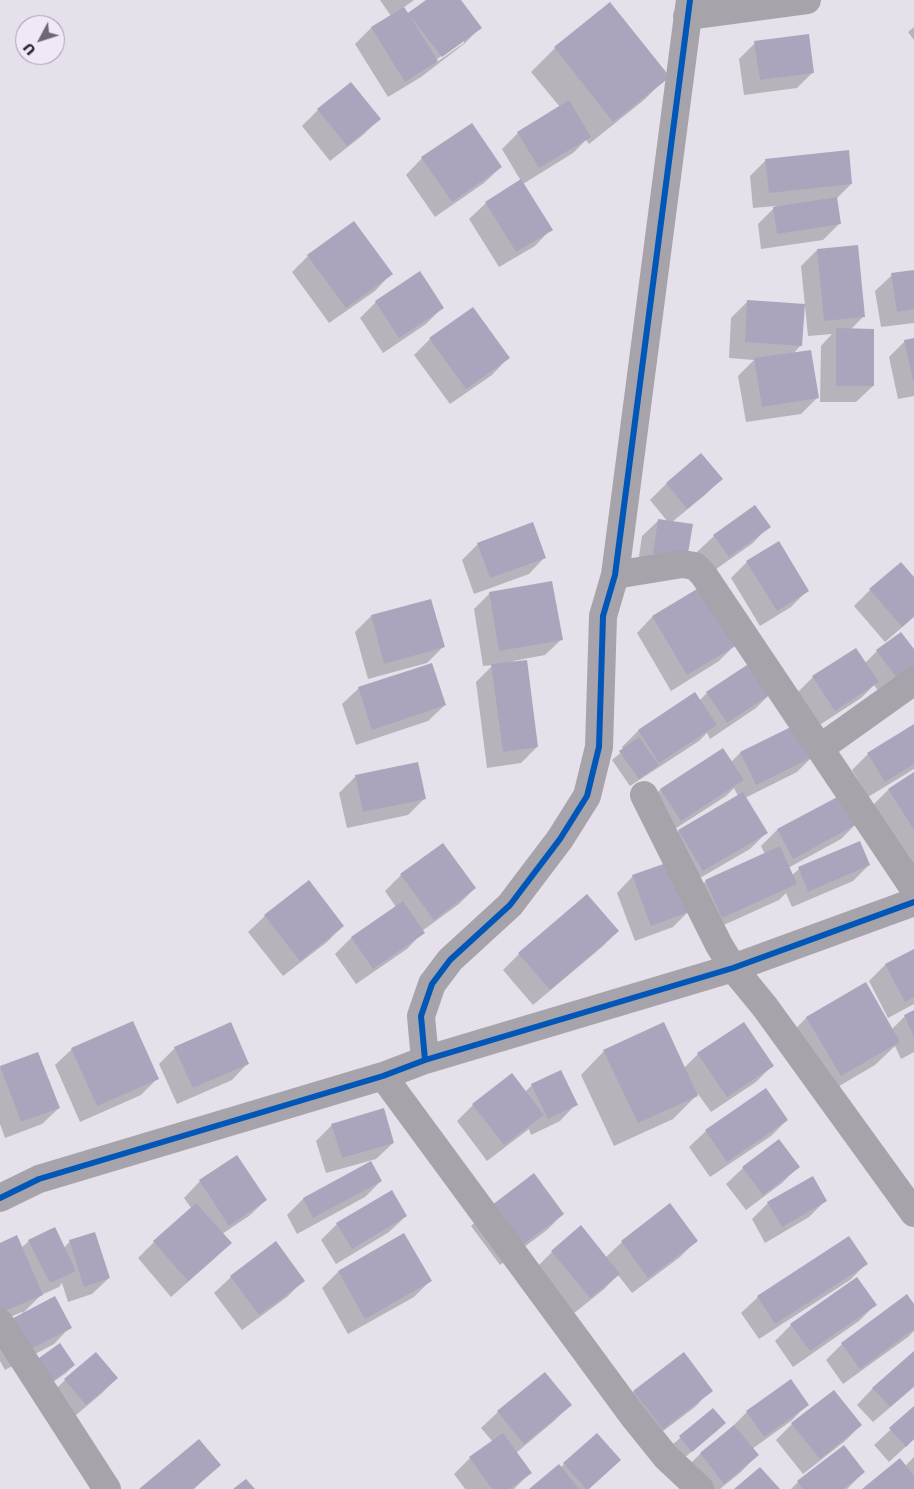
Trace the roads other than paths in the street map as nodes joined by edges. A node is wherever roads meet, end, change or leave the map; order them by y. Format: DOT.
graph roads {
  1 [pos="807,0"];
  2 [pos="688,8"];
  3 [pos="615,575"];
  4 [pos="914,681"];
  5 [pos="820,748"];
  6 [pos="644,795"];
  7 [pos="914,889"];
  8 [pos="914,902"];
  9 [pos="733,968"];
  10 [pos="425,1060"];
  11 [pos="383,1076"];
  12 [pos="0,1198"];
  13 [pos="914,1213"];
  14 [pos="0,1323"];
  15 [pos="107,1489"];
  16 [pos="700,1489"];
  1 -- 2 [label="street"];
  2 -- 3 [label="street"];
  3 -- 5 [label="street"];
  3 -- 10 [label="street"];
  4 -- 5 [label="street"];
  5 -- 7 [label="street"];
  6 -- 9 [label="street"];
  8 -- 9 [label="street"];
  9 -- 10 [label="street"];
  9 -- 13 [label="street"];
  10 -- 11 [label="street"];
  11 -- 12 [label="street"];
  11 -- 16 [label="street"];
  14 -- 15 [label="street"];
}
